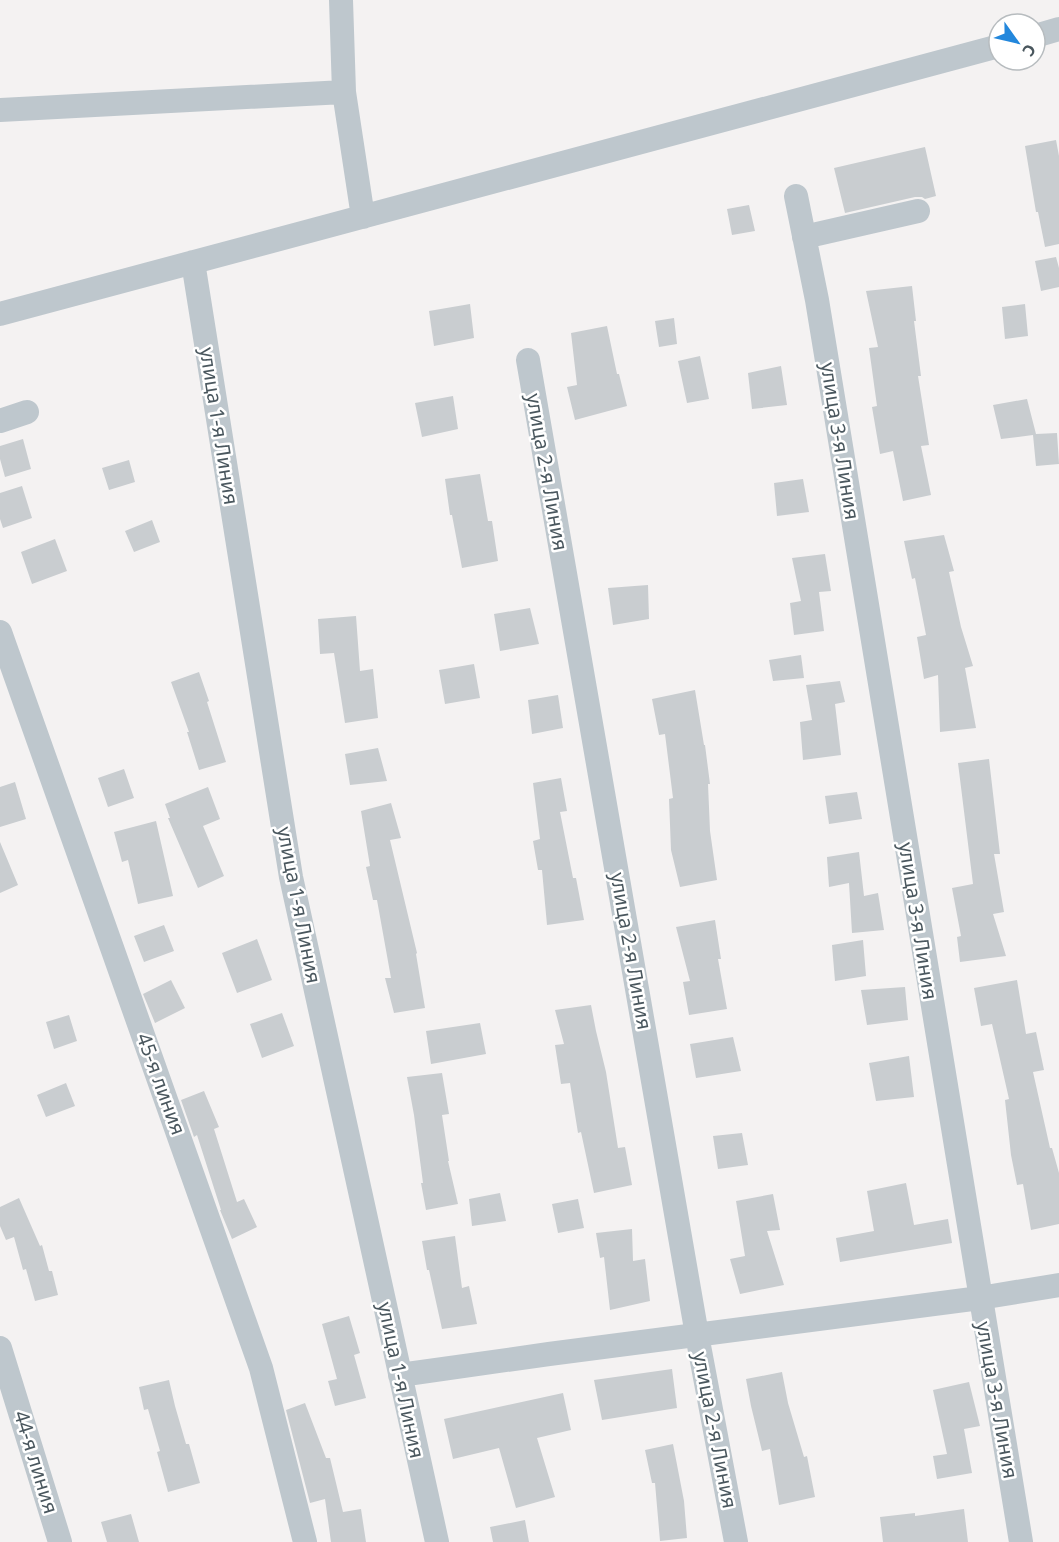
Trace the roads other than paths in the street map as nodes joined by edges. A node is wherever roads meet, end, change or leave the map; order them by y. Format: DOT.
graph roads {
  1 [pos="341,0"];
  2 [pos="987,48"];
  3 [pos="344,92"];
  4 [pos="0,110"];
  5 [pos="796,196"];
  6 [pos="918,211"];
  7 [pos="363,217"];
  8 [pos="804,237"];
  9 [pos="193,262"];
  10 [pos="0,314"];
  11 [pos="528,360"];
  12 [pos="27,412"];
  13 [pos="0,421"];
  14 [pos="0,632"];
  15 [pos="1059,1285"];
  16 [pos="980,1298"];
  17 [pos="698,1335"];
  18 [pos="0,1348"];
  19 [pos="400,1375"];
  20 [pos="60,1542"];
  21 [pos="305,1542"];
  22 [pos="437,1542"];
  23 [pos="736,1542"];
  24 [pos="1021,1542"];
  1 -- 3 [label="street"];
  2 -- 7 [label="street"];
  3 -- 4 [label="street"];
  3 -- 7 [label="street"];
  5 -- 8 [label="street, улица 3-я Линия"];
  6 -- 8 [label="street"];
  7 -- 9 [label="street"];
  8 -- 16 [label="street, улица 3-я Линия"];
  9 -- 10 [label="street"];
  9 -- 19 [label="street, улица 1-я Линия"];
  11 -- 17 [label="street, улица 2-я Линия"];
  12 -- 13 [label="street"];
  14 -- 21 [label="street, 45-я линия"];
  15 -- 16 [label="street"];
  16 -- 17 [label="street"];
  16 -- 24 [label="street, улица 3-я Линия"];
  17 -- 19 [label="street"];
  17 -- 23 [label="street, улица 2-я Линия"];
  18 -- 20 [label="street, 44-я линия"];
  19 -- 22 [label="street, улица 1-я Линия"];
}
